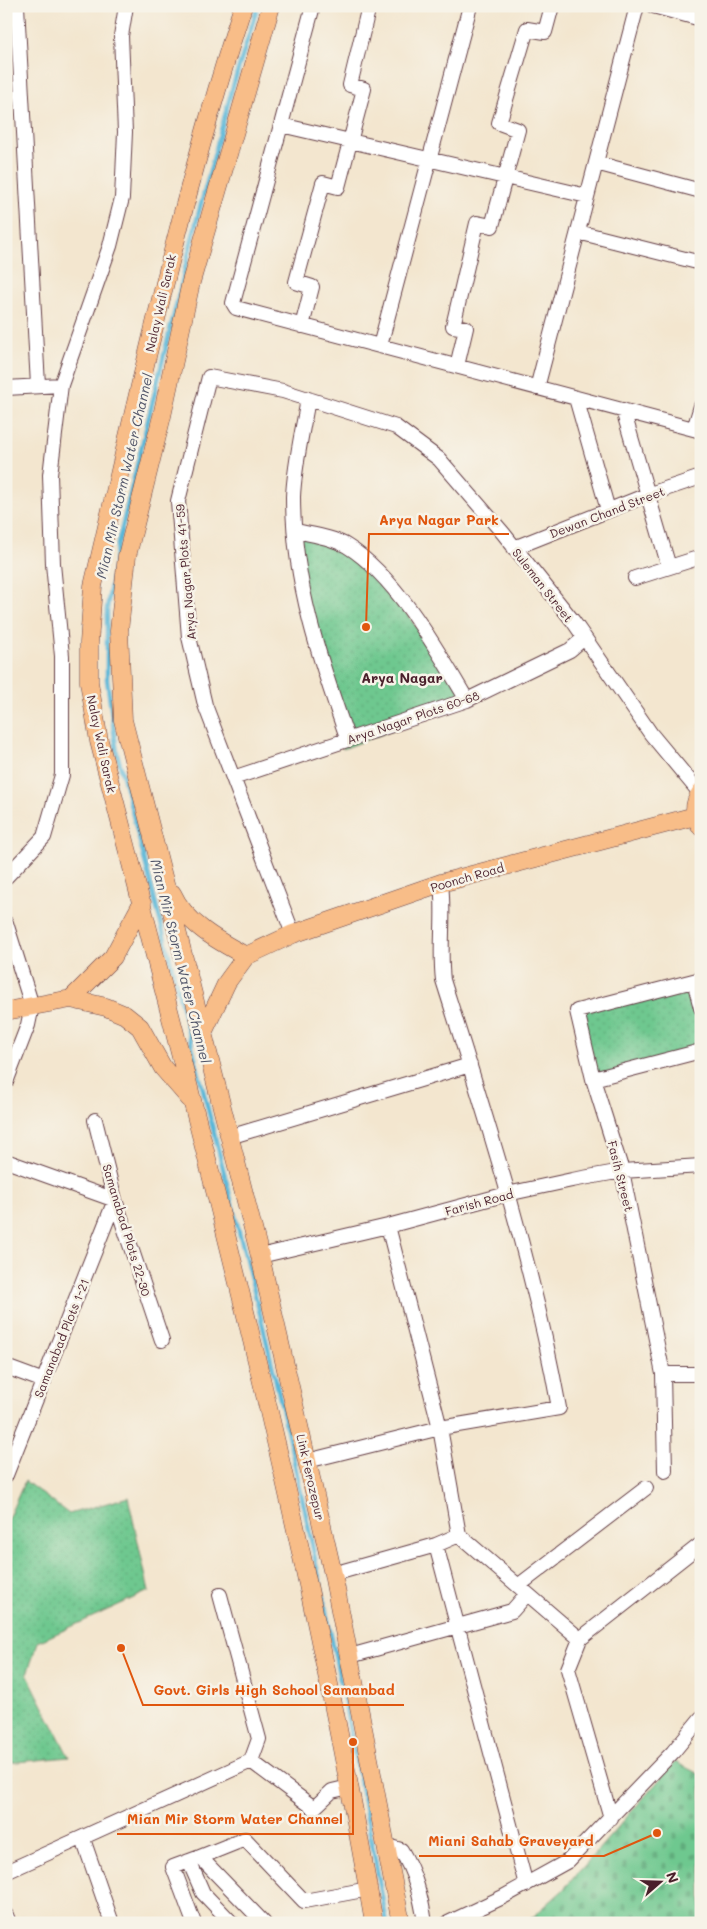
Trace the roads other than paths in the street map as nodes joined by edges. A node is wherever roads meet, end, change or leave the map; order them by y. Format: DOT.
graph roads {
  1 [pos="16,6"];
  2 [pos="126,6"];
  3 [pos="243,6"];
  4 [pos="271,6"];
  5 [pos="313,6"];
  6 [pos="369,6"];
  7 [pos="470,6"];
  8 [pos="552,6"];
  9 [pos="637,6"];
  10 [pos="653,6"];
  11 [pos="701,19"];
  12 [pos="281,125"];
  13 [pos="352,142"];
  14 [pos="430,160"];
  15 [pos="596,163"];
  16 [pos="506,177"];
  17 [pos="701,190"];
  18 [pos="587,196"];
  19 [pos="578,232"];
  20 [pos="172,249"];
  21 [pos="199,257"];
  22 [pos="701,263"];
  23 [pos="302,326"];
  24 [pos="380,346"];
  25 [pos="457,366"];
  26 [pos="209,376"];
  27 [pos="38,385"];
  28 [pos="61,385"];
  29 [pos="6,388"];
  30 [pos="537,388"];
  31 [pos="576,398"];
  32 [pos="308,399"];
  33 [pos="701,406"];
  34 [pos="623,410"];
  35 [pos="698,430"];
  36 [pos="701,477"];
  37 [pos="647,495"];
  38 [pos="608,510"];
  39 [pos="296,531"];
  40 [pos="514,548"];
  41 [pos="701,557"];
  42 [pos="668,567"];
  43 [pos="635,578"];
  44 [pos="584,638"];
  45 [pos="467,700"];
  46 [pos="348,740"];
  47 [pos="233,778"];
  48 [pos="700,792"];
  49 [pos="698,821"];
  50 [pos="6,877"];
  51 [pos="164,878"];
  52 [pos="441,884"];
  53 [pos="142,903"];
  54 [pos="6,923"];
  55 [pos="293,934"];
  56 [pos="246,956"];
  57 [pos="697,980"];
  58 [pos="71,999"];
  59 [pos="32,1006"];
  60 [pos="701,1008"];
  61 [pos="6,1011"];
  62 [pos="202,1035"];
  63 [pos="701,1051"];
  64 [pos="470,1065"];
  65 [pos="593,1079"];
  66 [pos="6,1082"];
  67 [pos="192,1101"];
  68 [pos="95,1120"];
  69 [pos="229,1137"];
  70 [pos="6,1161"];
  71 [pos="701,1166"];
  72 [pos="622,1171"];
  73 [pos="507,1194"];
  74 [pos="115,1200"];
  75 [pos="388,1226"];
  76 [pos="260,1256"];
  77 [pos="162,1340"];
  78 [pos="6,1367"];
  79 [pos="663,1374"];
  80 [pos="701,1374"];
  81 [pos="44,1381"];
  82 [pos="440,1428"];
  83 [pos="307,1461"];
  84 [pos="666,1471"];
  85 [pos="6,1475"];
  86 [pos="646,1488"];
  87 [pos="459,1535"];
  88 [pos="701,1544"];
  89 [pos="436,1545"];
  90 [pos="304,1562"];
  91 [pos="331,1566"];
  92 [pos="523,1590"];
  93 [pos="220,1595"];
  94 [pos="457,1626"];
  95 [pos="580,1639"];
  96 [pos="350,1656"];
  97 [pos="701,1718"];
  98 [pos="251,1762"];
  99 [pos="349,1787"];
  100 [pos="611,1818"];
  101 [pos="83,1839"];
  102 [pos="387,1846"];
  103 [pos="195,1859"];
  104 [pos="6,1872"];
  105 [pos="526,1885"];
  106 [pos="369,1889"];
  107 [pos="6,1916"];
  108 [pos="8,1923"];
  109 [pos="112,1923"];
  110 [pos="194,1923"];
  111 [pos="232,1923"];
  112 [pos="264,1923"];
  113 [pos="374,1923"];
  114 [pos="401,1923"];
  115 [pos="425,1923"];
  116 [pos="448,1923"];
  1 -- 27 [label="street"];
  2 -- 28 [label="street"];
  3 -- 20 [label="main road, Nalay Wali Sarak"];
  4 -- 21 [label="main road, Nalay Wali Sarak"];
  5 -- 12 [label="street"];
  6 -- 13 [label="street"];
  7 -- 14 [label="street"];
  8 -- 16 [label="street"];
  9 -- 15 [label="street"];
  10 -- 11 [label="street"];
  12 -- 13 [label="street"];
  12 -- 23 [label="street"];
  13 -- 14 [label="street"];
  13 -- 23 [label="street"];
  14 -- 16 [label="street"];
  14 -- 24 [label="street"];
  15 -- 17 [label="street"];
  15 -- 18 [label="street"];
  16 -- 18 [label="street"];
  16 -- 25 [label="street"];
  18 -- 19 [label="street"];
  19 -- 22 [label="street"];
  19 -- 30 [label="street"];
  20 -- 21 [label="main road"];
  20 -- 53 [label="main road, Nalay Wali Sarak"];
  21 -- 51 [label="main road, Nalay Wali Sarak"];
  23 -- 24 [label="street"];
  24 -- 25 [label="street"];
  25 -- 30 [label="street"];
  26 -- 32 [label="street, Suleman Street"];
  26 -- 47 [label="street, Arya Nagar Plots 41-59"];
  27 -- 28 [label="street"];
  27 -- 29 [label="street"];
  28 -- 50 [label="street"];
  30 -- 31 [label="street"];
  31 -- 34 [label="street"];
  31 -- 38 [label="street"];
  32 -- 39 [label="street"];
  32 -- 40 [label="street, Suleman Street"];
  33 -- 35 [label="street"];
  34 -- 35 [label="street"];
  34 -- 37 [label="street"];
  36 -- 37 [label="street, Dewan Chand Street"];
  37 -- 38 [label="street, Dewan Chand Street"];
  37 -- 42 [label="street"];
  38 -- 40 [label="street, Dewan Chand Street"];
  39 -- 45 [label="street"];
  39 -- 46 [label="street"];
  40 -- 44 [label="street, Suleman Street"];
  41 -- 42 [label="street"];
  42 -- 43 [label="street"];
  44 -- 45 [label="street, Arya Nagar Plots 60-68"];
  44 -- 48 [label="street, Suleman Street"];
  45 -- 46 [label="street, Arya Nagar Plots 60-68"];
  46 -- 47 [label="street, Arya Nagar Plots 60-68"];
  47 -- 55 [label="street, Arya Nagar Plots 41-59"];
  48 -- 49 [label="main road"];
  49 -- 52 [label="main road, Poonch Road"];
  51 -- 56 [label="main road"];
  51 -- 62 [label="main road, Nalay Wali Sarak"];
  52 -- 55 [label="main road, Poonch Road"];
  52 -- 64 [label="street"];
  53 -- 58 [label="main road"];
  53 -- 67 [label="main road, Nalay Wali Sarak"];
  54 -- 59 [label="street"];
  55 -- 56 [label="main road, Poonch Road"];
  56 -- 62 [label="main road, Poonch Road"];
  57 -- 60 [label="street"];
  57 -- 65 [label="street, Fasih Street"];
  58 -- 59 [label="main road"];
  58 -- 67 [label="main road"];
  59 -- 61 [label="main road"];
  59 -- 66 [label="street"];
  62 -- 69 [label="main road, Link Ferozepur"];
  63 -- 65 [label="street"];
  64 -- 69 [label="street"];
  64 -- 73 [label="street"];
  65 -- 72 [label="street, Fasih Street"];
  67 -- 90 [label="main road"];
  68 -- 74 [label="street, Samanabad Plots 22-30"];
  69 -- 76 [label="main road, Link Ferozepur"];
  70 -- 74 [label="street"];
  71 -- 72 [label="street, Farish Road"];
  72 -- 73 [label="street, Farish Road"];
  72 -- 79 [label="street, Fasih Street"];
  73 -- 75 [label="street, Farish Road"];
  73 -- 82 [label="street"];
  74 -- 77 [label="street, Samanabad Plots 22-30"];
  74 -- 81 [label="street, Samanabad Plots 1-21"];
  75 -- 76 [label="street, Farish Road"];
  75 -- 82 [label="street"];
  76 -- 83 [label="main road, Link Ferozepur"];
  78 -- 81 [label="street"];
  79 -- 80 [label="street"];
  79 -- 84 [label="street, Fasih Street"];
  81 -- 85 [label="street, Samanabad Plots 1-21"];
  82 -- 83 [label="street"];
  82 -- 87 [label="street"];
  83 -- 91 [label="main road, Link Ferozepur"];
  86 -- 92 [label="street"];
  87 -- 89 [label="street"];
  87 -- 92 [label="street"];
  88 -- 95 [label="street"];
  89 -- 91 [label="street"];
  89 -- 94 [label="street"];
  90 -- 91 [label="main road"];
  90 -- 99 [label="main road"];
  91 -- 96 [label="main road, Link Ferozepur"];
  92 -- 94 [label="street"];
  92 -- 95 [label="street"];
  93 -- 98 [label="street"];
  94 -- 96 [label="street"];
  94 -- 105 [label="street"];
  95 -- 100 [label="street"];
  96 -- 102 [label="main road, Link Ferozepur"];
  97 -- 100 [label="street"];
  98 -- 99 [label="street"];
  98 -- 101 [label="street"];
  99 -- 106 [label="main road"];
  100 -- 105 [label="street"];
  101 -- 104 [label="street"];
  101 -- 109 [label="street"];
  102 -- 114 [label="main road, Link Ferozepur"];
  102 -- 115 [label="street"];
  103 -- 106 [label="street"];
  103 -- 110 [label="street"];
  103 -- 111 [label="street"];
  103 -- 112 [label="street"];
  105 -- 116 [label="street"];
  106 -- 113 [label="main road"];
  107 -- 108 [label="street"];
}
